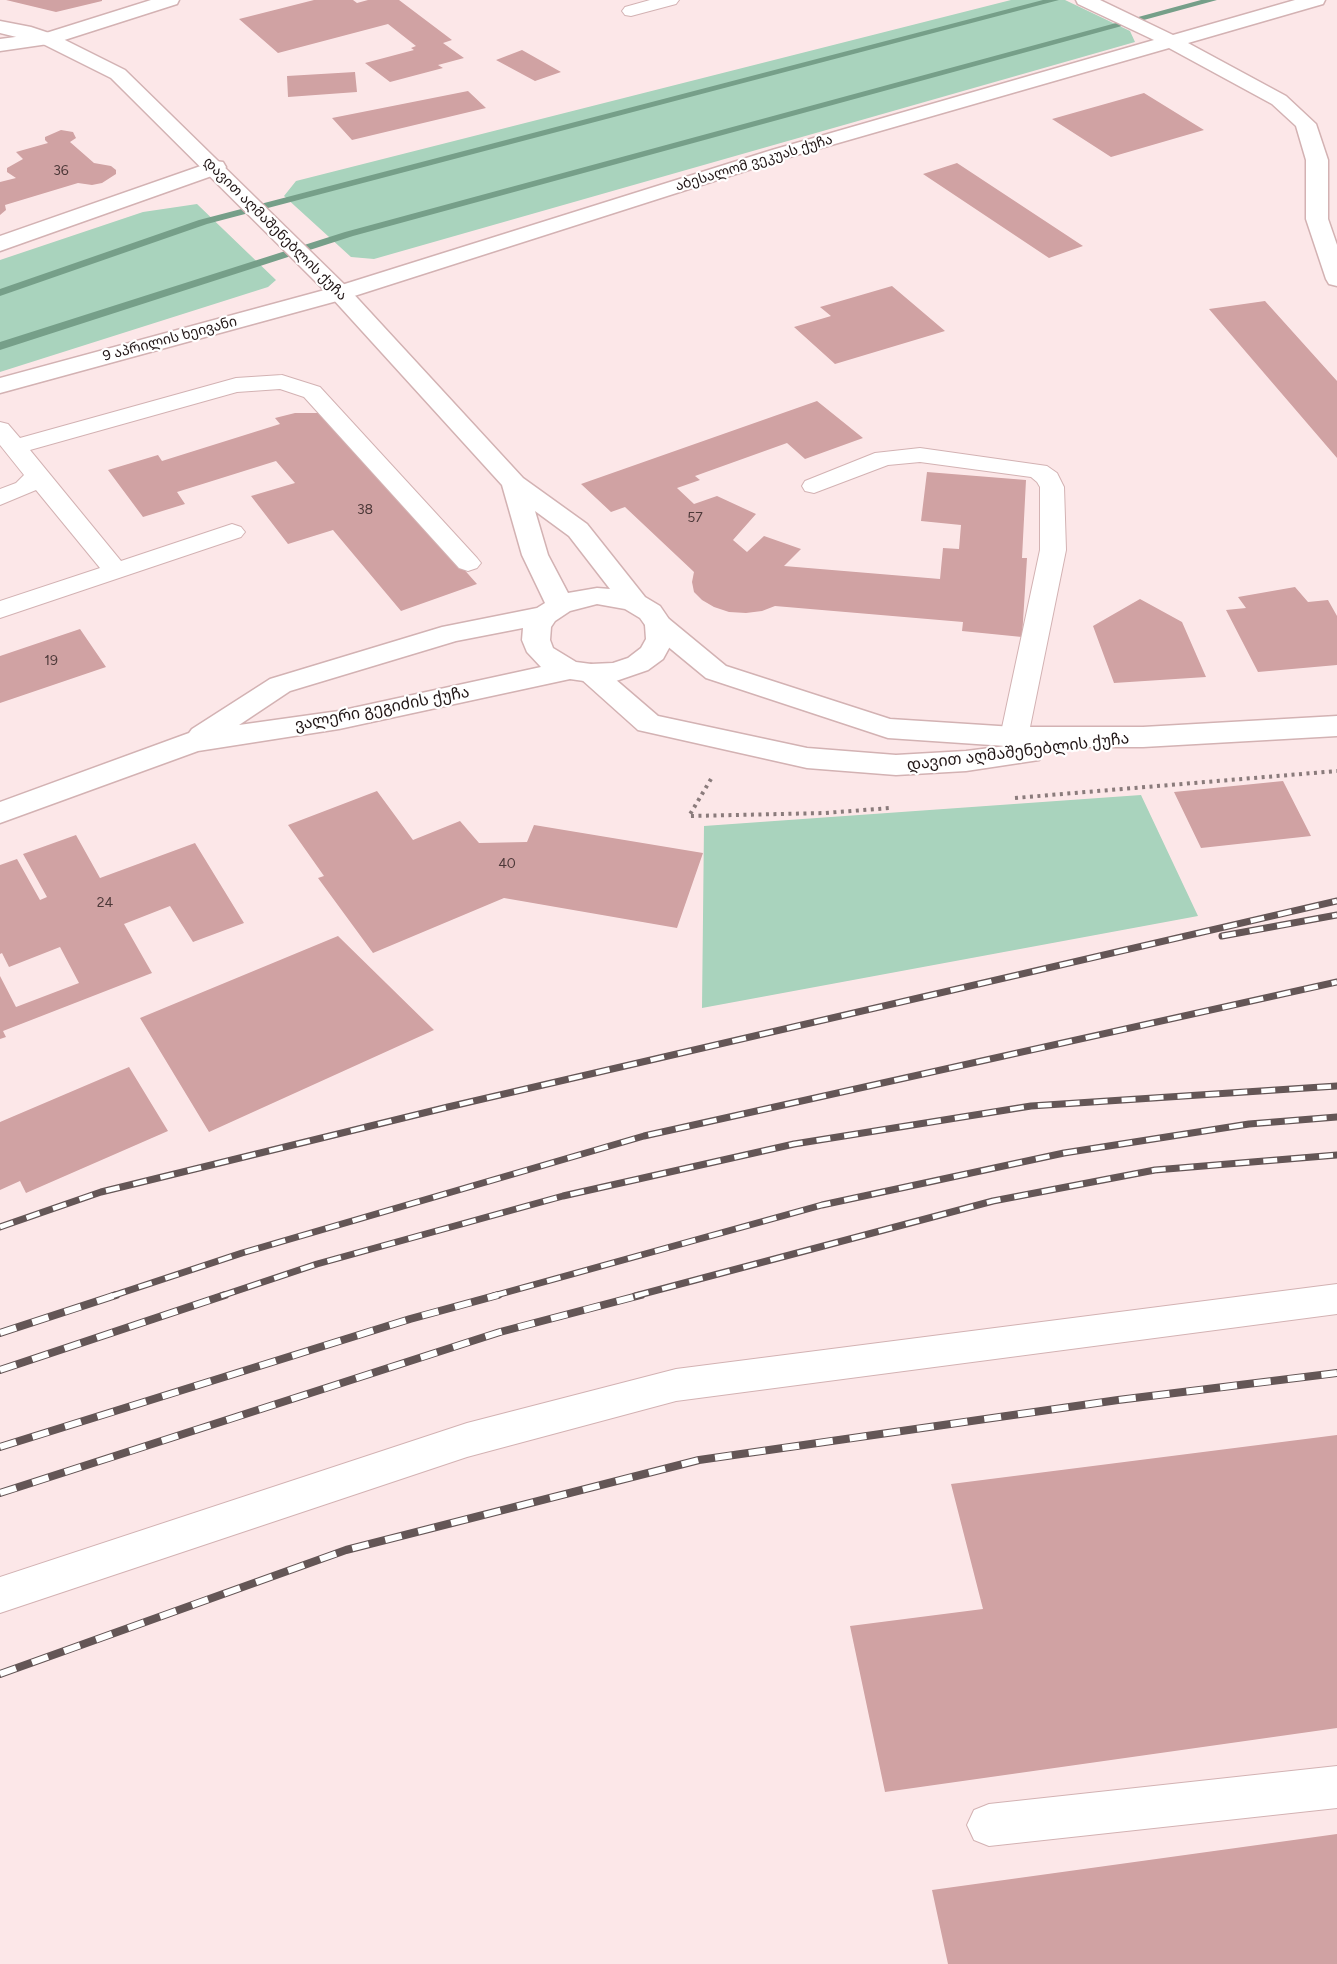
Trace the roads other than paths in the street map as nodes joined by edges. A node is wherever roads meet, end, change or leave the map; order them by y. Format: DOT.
graph roads {
  1 [pos="170,0"];
  2 [pos="670,0"];
  3 [pos="1085,0"];
  4 [pos="1316,0"];
  5 [pos="630,11"];
  6 [pos="0,27"];
  7 [pos="48,39"];
  8 [pos="1172,42"];
  9 [pos="0,45"];
  10 [pos="221,175"];
  11 [pos="0,244"];
  12 [pos="1337,279"];
  13 [pos="340,292"];
  14 [pos="0,386"];
  15 [pos="8,438"];
  16 [pos="37,476"];
  17 [pos="514,483"];
  18 [pos="814,486"];
  19 [pos="0,498"];
  20 [pos="232,532"];
  21 [pos="468,563"];
  22 [pos="116,571"];
  23 [pos="635,603"];
  24 [pos="0,610"];
  25 [pos="553,610"];
  26 [pos="658,625"];
  27 [pos="580,672"];
  28 [pos="1337,726"];
  29 [pos="1014,737"];
  30 [pos="1143,737"];
  31 [pos="193,742"];
  32 [pos="0,813"];
  33 [pos="1337,1299"];
  34 [pos="0,1595"];
  35 [pos="1337,1787"];
  36 [pos="989,1825"];
  1 -- 7 [label="street"];
  2 -- 5 [label="lane"];
  3 -- 8 [label="street"];
  4 -- 8 [label="street, აბესალომ ვეკუას ქუჩა"];
  6 -- 7 [label="street, დავით აღმაშენებლის ქუჩა"];
  7 -- 9 [label="street"];
  7 -- 10 [label="street, დავით აღმაშენებლის ქუჩა"];
  8 -- 12 [label="street"];
  8 -- 13 [label="street, აბესალომ ვეკუას ქუჩა"];
  10 -- 11 [label="street"];
  10 -- 13 [label="street, დავით აღმაშენებლის ქუჩა"];
  13 -- 14 [label="street, 9 აპრილის ხეივანი"];
  13 -- 17 [label="street, დავით აღმაშენებლის ქუჩა"];
  15 -- 16 [label="lane"];
  15 -- 21 [label="lane"];
  16 -- 19 [label="lane"];
  16 -- 22 [label="lane"];
  17 -- 23 [label="street, დავით აღმაშენებლის ქუჩა"];
  17 -- 25 [label="street, დავით აღმაშენებლის ქუჩა"];
  18 -- 29 [label="lane"];
  20 -- 22 [label="lane"];
  22 -- 24 [label="lane"];
  23 -- 25 [label="street"];
  23 -- 26 [label="street"];
  25 -- 27 [label="street"];
  25 -- 31 [label="street, ვალერი გეგიძის ქუჩა"];
  26 -- 27 [label="street"];
  26 -- 29 [label="street, დავით აღმაშენებლის ქუჩა"];
  27 -- 30 [label="street, დავით აღმაშენებლის ქუჩა"];
  27 -- 31 [label="street, ვალერი გეგიძის ქუჩა"];
  28 -- 30 [label="street, დავით აღმაშენებლის ქუჩა"];
  29 -- 30 [label="street, დავით აღმაშენებლის ქუჩა"];
  31 -- 32 [label="street, ვალერი გეგიძის ქუჩა"];
  33 -- 34 [label="lane"];
  35 -- 36 [label="lane"];
}
